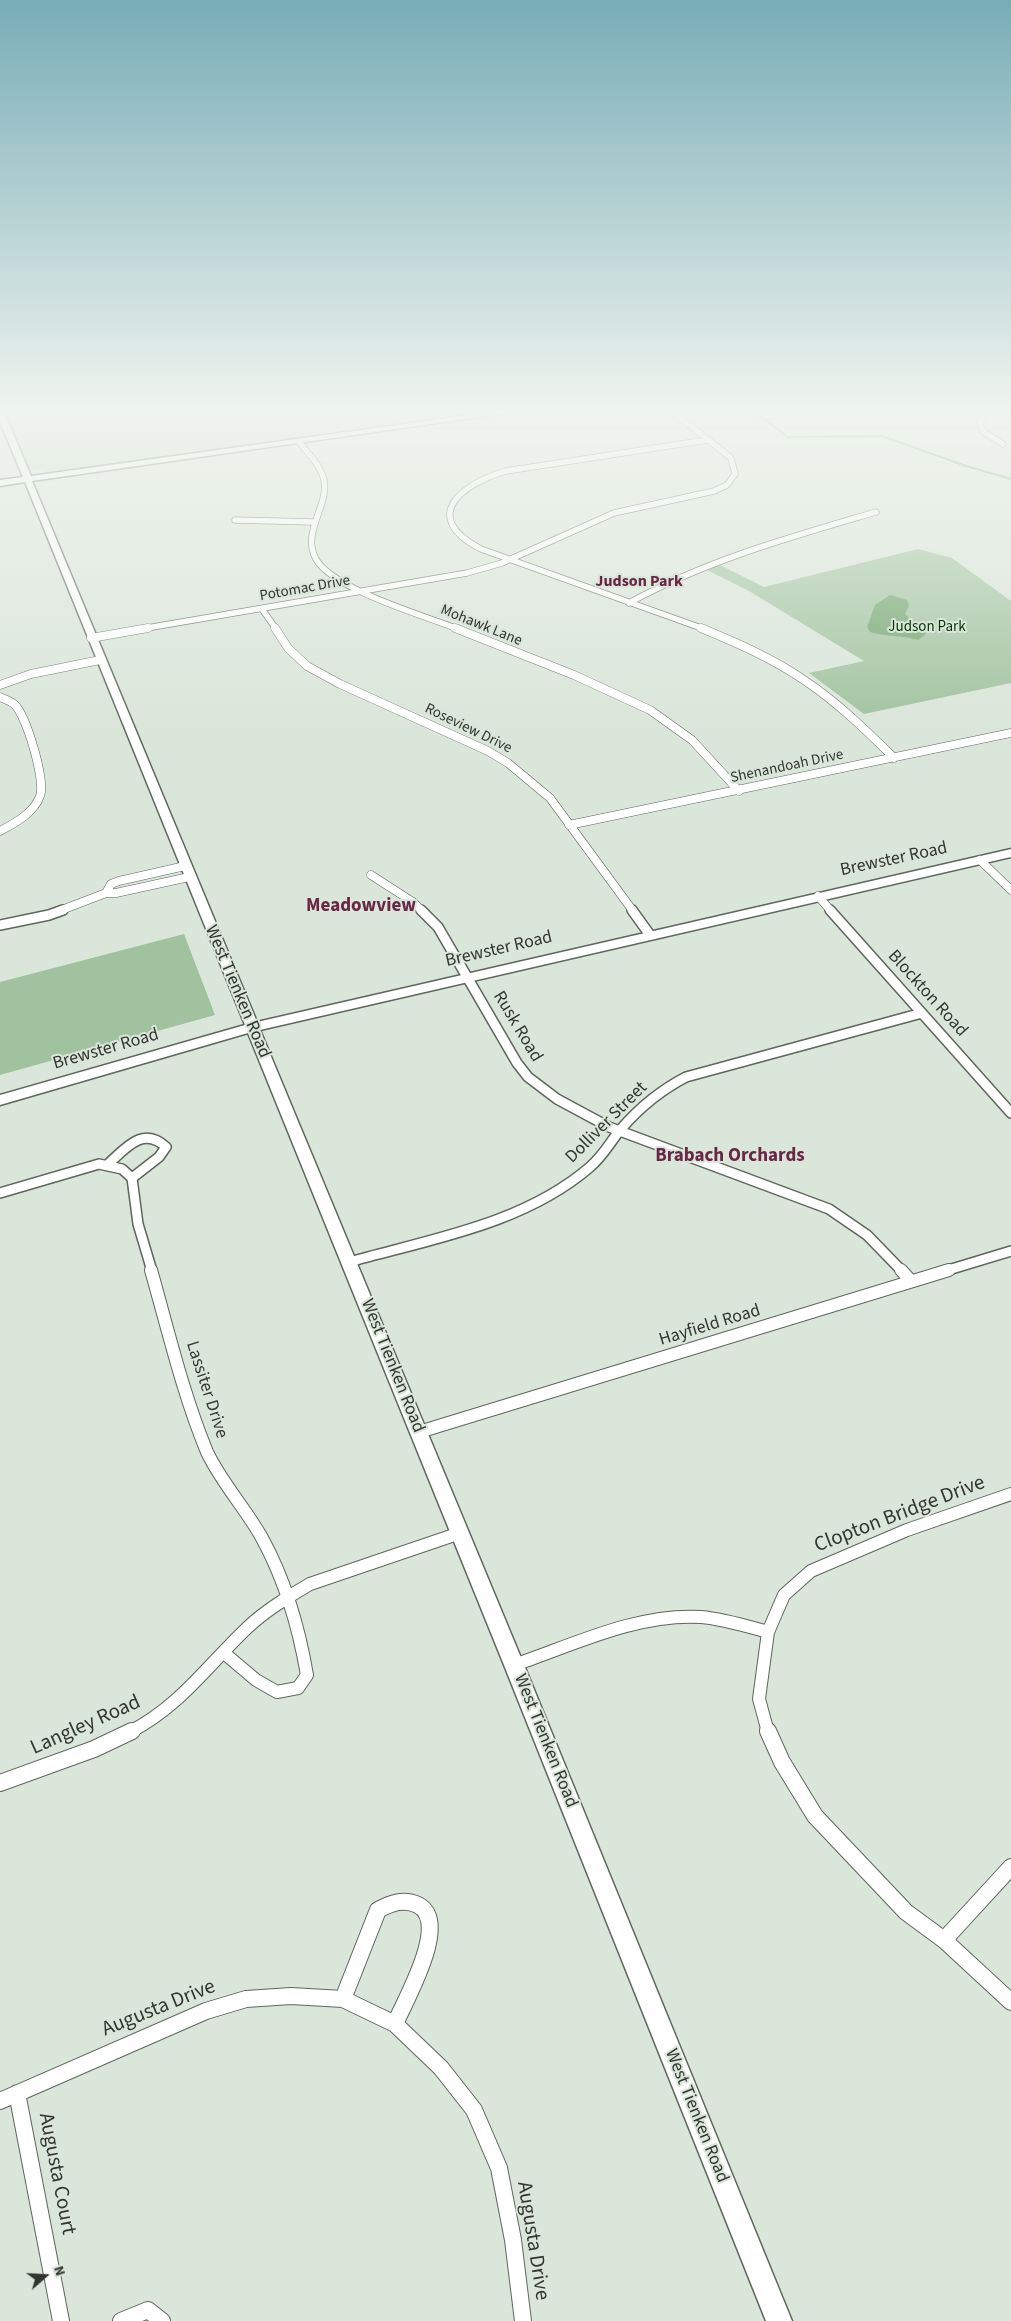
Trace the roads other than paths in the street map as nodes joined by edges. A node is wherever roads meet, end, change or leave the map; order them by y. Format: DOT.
graph roads {
  1 [pos="42,516"];
  2 [pos="316,516"];
  3 [pos="449,516"];
  4 [pos="607,516"];
  5 [pos="862,516"];
  6 [pos="235,520"];
  7 [pos="314,522"];
  8 [pos="509,560"];
  9 [pos="366,592"];
  10 [pos="629,603"];
  11 [pos="262,609"];
  12 [pos="91,638"];
  13 [pos="100,660"];
  14 [pos="0,685"];
  15 [pos="0,697"];
  16 [pos="1011,733"];
  17 [pos="894,758"];
  18 [pos="739,791"];
  19 [pos="569,825"];
  20 [pos="0,831"];
  21 [pos="1011,853"];
  22 [pos="980,860"];
  23 [pos="187,872"];
  24 [pos="371,875"];
  25 [pos="1011,890"];
  26 [pos="106,893"];
  27 [pos="818,896"];
  28 [pos="0,925"];
  29 [pos="650,934"];
  30 [pos="468,976"];
  31 [pos="922,1013"];
  32 [pos="251,1028"];
  33 [pos="0,1100"];
  34 [pos="1011,1113"];
  35 [pos="620,1130"];
  36 [pos="107,1164"];
  37 [pos="132,1178"];
  38 [pos="0,1193"];
  39 [pos="1011,1251"];
  40 [pos="349,1262"];
  41 [pos="912,1281"];
  42 [pos="419,1432"];
  43 [pos="1011,1494"];
  44 [pos="460,1533"];
  45 [pos="287,1596"];
  46 [pos="768,1632"];
  47 [pos="224,1653"];
  48 [pos="514,1665"];
  49 [pos="0,1783"];
  50 [pos="1011,1867"];
  51 [pos="944,1940"];
  52 [pos="344,1999"];
  53 [pos="1011,2002"];
  54 [pos="395,2024"];
  55 [pos="17,2094"];
  56 [pos="0,2101"];
  57 [pos="61,2321"];
  58 [pos="120,2321"];
  59 [pos="162,2321"];
  60 [pos="523,2321"];
  61 [pos="779,2321"];
  1 -- 12 [label="street, West Tienken Road"];
  2 -- 7 [label="street, Mohawk Lane"];
  3 -- 8 [label="street"];
  4 -- 8 [label="street, Potomac Drive"];
  5 -- 10 [label="street"];
  6 -- 7 [label="street"];
  7 -- 9 [label="street, Mohawk Lane"];
  8 -- 9 [label="street, Potomac Drive"];
  8 -- 10 [label="street"];
  9 -- 11 [label="street, Potomac Drive"];
  9 -- 18 [label="street, Mohawk Lane"];
  10 -- 17 [label="street"];
  11 -- 12 [label="street, Potomac Drive"];
  11 -- 19 [label="street, Roseview Drive"];
  12 -- 13 [label="street, West Tienken Road"];
  13 -- 14 [label="street"];
  13 -- 23 [label="street, West Tienken Road"];
  15 -- 20 [label="street"];
  16 -- 17 [label="street, Shenandoah Drive"];
  17 -- 18 [label="street, Shenandoah Drive"];
  18 -- 19 [label="street, Shenandoah Drive"];
  19 -- 29 [label="street, Roseview Drive"];
  21 -- 22 [label="street, Brewster Road"];
  22 -- 25 [label="street"];
  22 -- 27 [label="street, Brewster Road"];
  23 -- 26 [label="street"];
  23 -- 26 [label="street"];
  23 -- 32 [label="street, West Tienken Road"];
  24 -- 30 [label="street, Rusk Road"];
  26 -- 28 [label="street"];
  27 -- 29 [label="street, Brewster Road"];
  27 -- 31 [label="street, Blockton Road"];
  29 -- 30 [label="street, Brewster Road"];
  30 -- 32 [label="street, Brewster Road"];
  30 -- 35 [label="street, Rusk Road"];
  31 -- 34 [label="street, Blockton Road"];
  31 -- 35 [label="street, Dolliver Street"];
  32 -- 33 [label="street, Brewster Road"];
  32 -- 40 [label="street, West Tienken Road"];
  35 -- 40 [label="street, Dolliver Street"];
  35 -- 41 [label="street, Rusk Road"];
  36 -- 37 [label="street"];
  36 -- 37 [label="street"];
  36 -- 38 [label="street"];
  37 -- 45 [label="street, Lassiter Drive"];
  39 -- 41 [label="street, Hayfield Road"];
  40 -- 42 [label="street, West Tienken Road"];
  41 -- 42 [label="street, Hayfield Road"];
  42 -- 44 [label="street, West Tienken Road"];
  43 -- 46 [label="street, Clopton Bridge Drive"];
  44 -- 45 [label="street, Langley Road"];
  44 -- 48 [label="street, West Tienken Road"];
  45 -- 47 [label="street, Langley Road"];
  45 -- 47 [label="street"];
  46 -- 48 [label="street"];
  46 -- 51 [label="street, Clopton Bridge Drive"];
  47 -- 49 [label="street, Langley Road"];
  48 -- 61 [label="street, West Tienken Road"];
  50 -- 51 [label="street"];
  51 -- 53 [label="street, Clopton Bridge Drive"];
  52 -- 54 [label="street, Augusta Drive"];
  52 -- 54 [label="street"];
  52 -- 55 [label="street, Augusta Drive"];
  54 -- 60 [label="street, Augusta Drive"];
  55 -- 56 [label="street, Augusta Drive"];
  55 -- 57 [label="street, Augusta Court"];
  58 -- 59 [label="street"];
}
